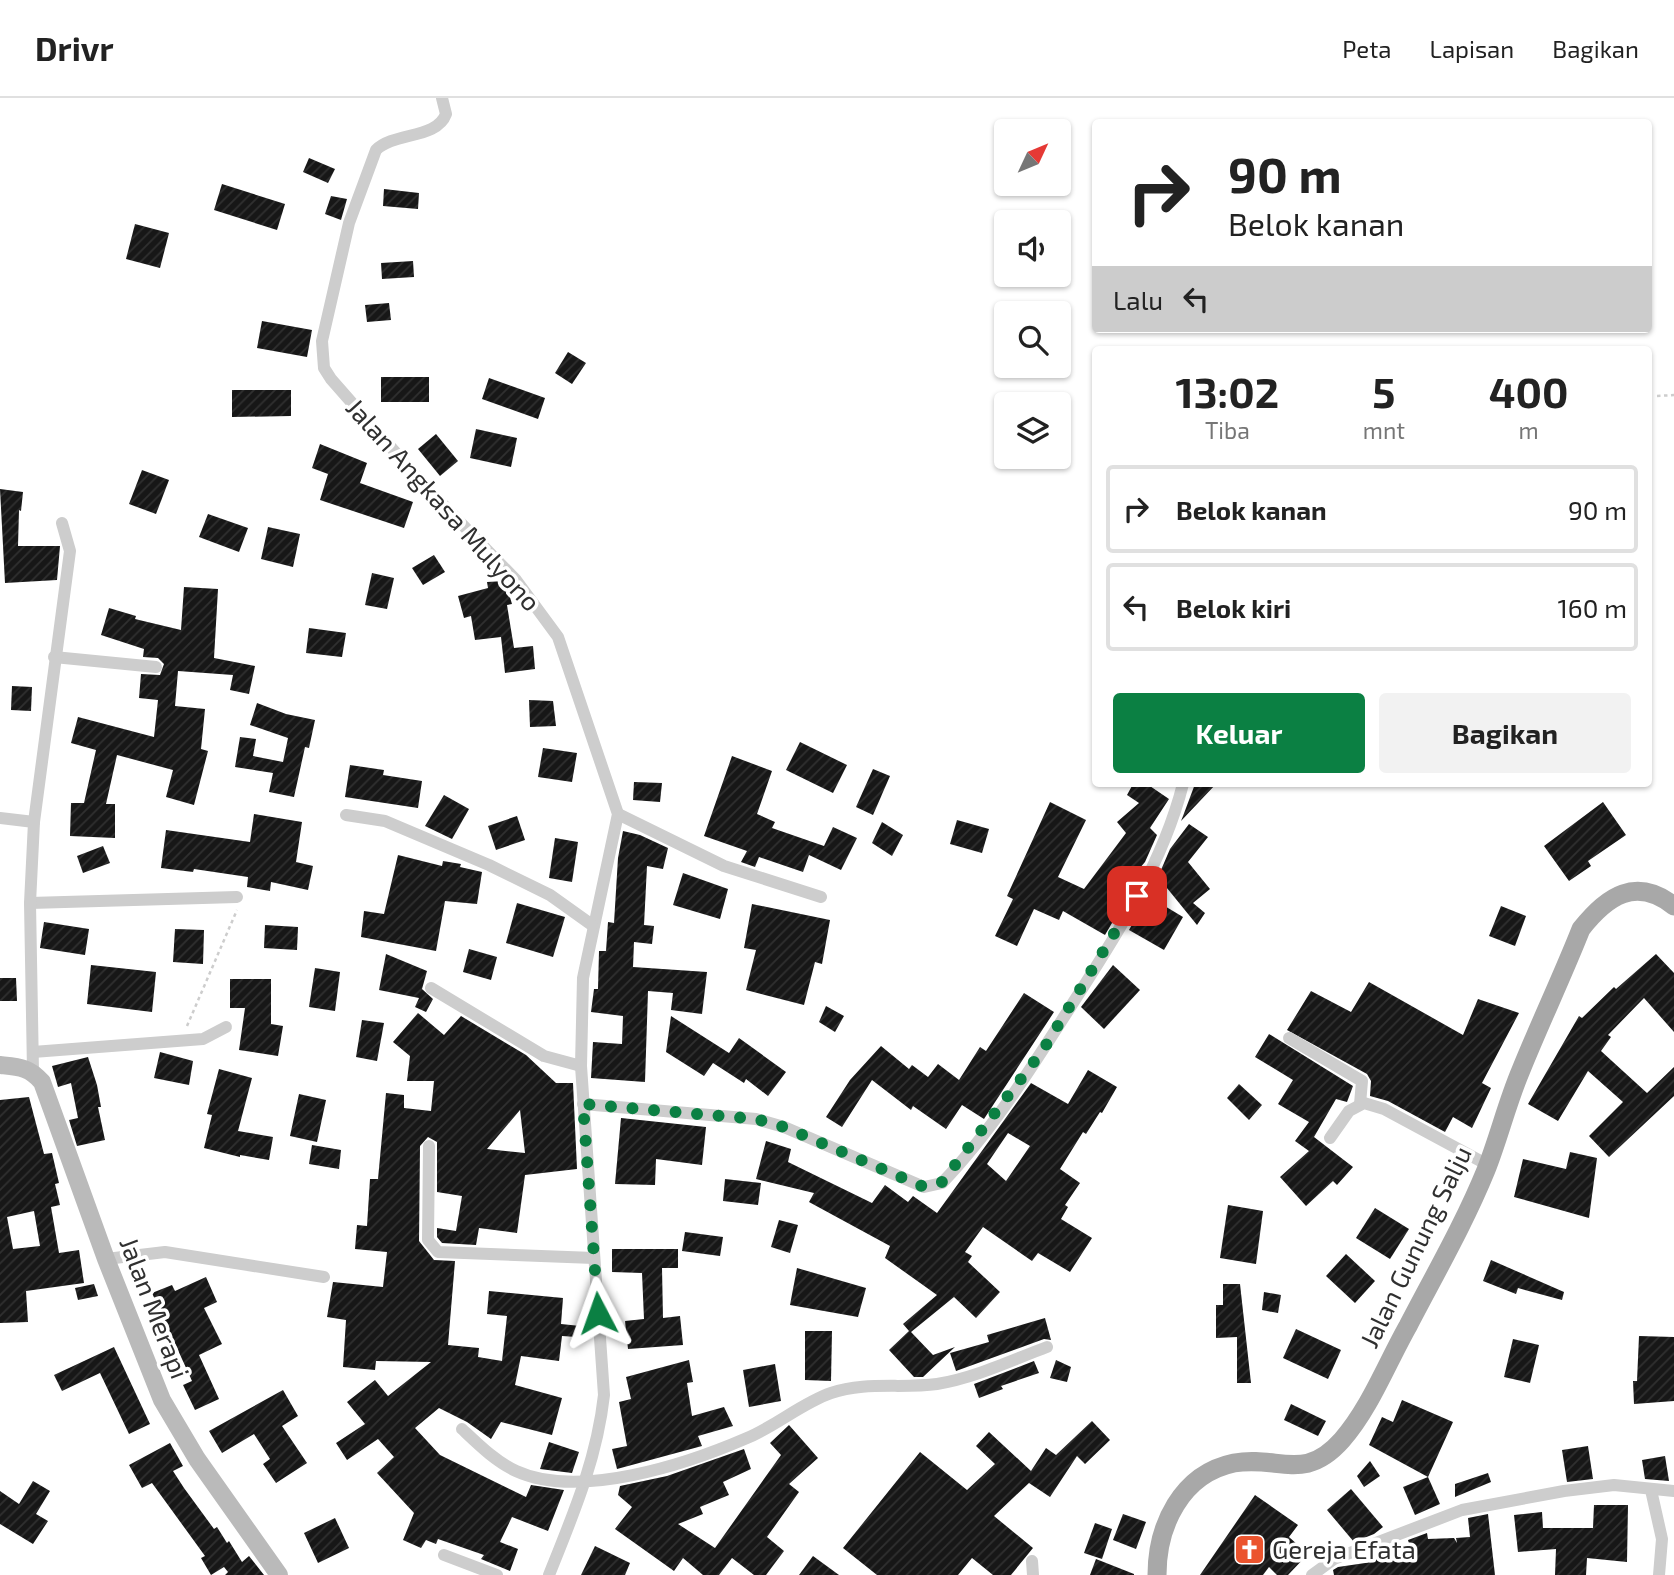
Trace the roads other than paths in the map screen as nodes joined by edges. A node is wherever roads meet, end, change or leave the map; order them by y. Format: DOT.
graph roads {
  1 [pos="442,98"];
  2 [pos="62,523"];
  3 [pos="54,657"];
  4 [pos="156,667"];
  5 [pos="1182,787"];
  6 [pos="618,814"];
  7 [pos="346,815"];
  8 [pos="0,818"];
  9 [pos="34,822"];
  10 [pos="237,897"];
  11 [pos="821,897"];
  12 [pos="30,903"];
  13 [pos="1674,906"];
  14 [pos="592,925"];
  15 [pos="431,988"];
  16 [pos="226,1027"];
  17 [pos="1289,1038"];
  18 [pos="33,1052"];
  19 [pos="0,1065"];
  20 [pos="581,1066"];
  21 [pos="33,1071"];
  22 [pos="583,1104"];
  23 [pos="1360,1104"];
  24 [pos="1330,1138"];
  25 [pos="429,1146"];
  26 [pos="1488,1165"];
  27 [pos="594,1258"];
  28 [pos="106,1259"];
  29 [pos="324,1277"];
  30 [pos="1047,1347"];
  31 [pos="462,1429"];
  32 [pos="587,1482"];
  33 [pos="1651,1490"];
  34 [pos="1674,1491"];
  35 [pos="444,1555"];
  36 [pos="279,1575"];
  37 [pos="497,1575"];
  38 [pos="549,1575"];
  39 [pos="1157,1575"];
  40 [pos="1312,1575"];
  41 [pos="1659,1575"];
  1 -- 6 [label="street, Jalan Angkasa Mulyono"];
  2 -- 3 [label="street"];
  3 -- 4 [label="street"];
  3 -- 9 [label="street"];
  5 -- 22 [label="street"];
  6 -- 11 [label="street"];
  6 -- 14 [label="street"];
  7 -- 14 [label="street"];
  8 -- 9 [label="street"];
  9 -- 12 [label="street"];
  10 -- 12 [label="street"];
  12 -- 18 [label="street"];
  13 -- 26 [label="main road, Jalan Gunung Salju"];
  14 -- 20 [label="street"];
  15 -- 20 [label="street"];
  16 -- 18 [label="street"];
  17 -- 23 [label="street"];
  18 -- 21 [label="street"];
  19 -- 21 [label="street"];
  20 -- 22 [label="street"];
  21 -- 28 [label="street, Jalan Merapi"];
  22 -- 27 [label="street"];
  23 -- 24 [label="street"];
  23 -- 26 [label="street"];
  25 -- 27 [label="street"];
  26 -- 39 [label="main road, Jalan Gunung Salju"];
  27 -- 32 [label="street"];
  28 -- 29 [label="street"];
  28 -- 36 [label="street, Jalan Merapi"];
  30 -- 32 [label="street"];
  31 -- 32 [label="street"];
  32 -- 38 [label="street"];
  33 -- 34 [label="street"];
  33 -- 40 [label="street"];
  33 -- 41 [label="street"];
  35 -- 37 [label="street"];
}
